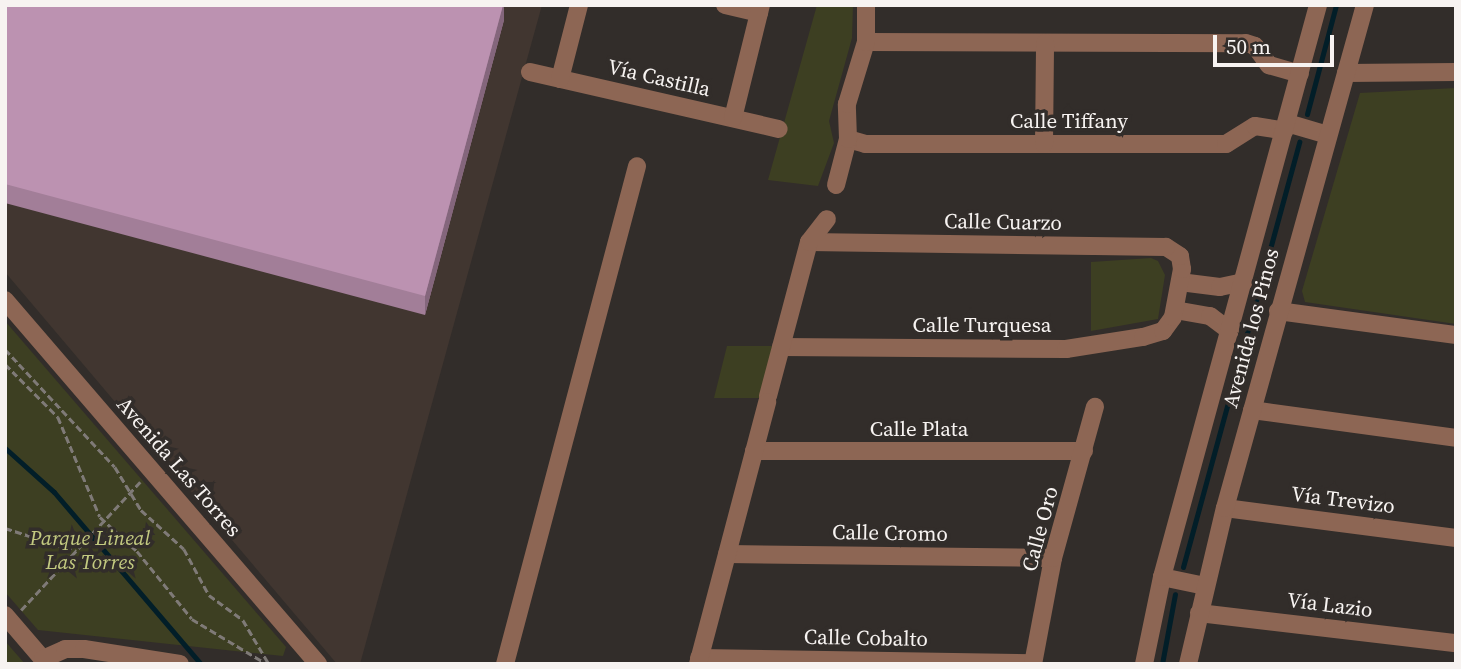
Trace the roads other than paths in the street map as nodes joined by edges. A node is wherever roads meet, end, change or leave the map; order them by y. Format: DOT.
graph roads {
  1 [pos="579,5"];
  2 [pos="725,5"];
  3 [pos="866,5"];
  4 [pos="1318,5"];
  5 [pos="1365,5"];
  6 [pos="760,9"];
  7 [pos="866,42"];
  8 [pos="1045,43"];
  9 [pos="530,72"];
  10 [pos="1456,72"];
  11 [pos="1346,73"];
  12 [pos="1300,74"];
  13 [pos="560,79"];
  14 [pos="733,118"];
  15 [pos="1286,127"];
  16 [pos="779,129"];
  17 [pos="1328,135"];
  18 [pos="848,139"];
  19 [pos="1044,144"];
  20 [pos="637,166"];
  21 [pos="835,185"];
  22 [pos="827,219"];
  23 [pos="809,242"];
  24 [pos="1181,276"];
  25 [pos="1243,282"];
  26 [pos="5,300"];
  27 [pos="1278,311"];
  28 [pos="1174,314"];
  29 [pos="1230,331"];
  30 [pos="1456,335"];
  31 [pos="781,347"];
  32 [pos="1095,407"];
  33 [pos="1252,410"];
  34 [pos="1456,438"];
  35 [pos="754,451"];
  36 [pos="1084,451"];
  37 [pos="1225,508"];
  38 [pos="1456,538"];
  39 [pos="727,554"];
  40 [pos="1053,558"];
  41 [pos="1162,577"];
  42 [pos="1205,586"];
  43 [pos="13,612"];
  44 [pos="1199,613"];
  45 [pos="1456,643"];
  46 [pos="45,661"];
  47 [pos="699,661"];
  48 [pos="315,662"];
  49 [pos="180,664"];
  50 [pos="505,664"];
  51 [pos="1033,664"];
  52 [pos="1144,664"];
  53 [pos="1188,664"];
  1 -- 13 [label="street"];
  2 -- 6 [label="street"];
  3 -- 7 [label="street"];
  4 -- 12 [label="street, Avenida los Pinos"];
  5 -- 11 [label="street, Avenida los Pinos"];
  6 -- 14 [label="street"];
  7 -- 8 [label="street"];
  7 -- 18 [label="street"];
  8 -- 12 [label="street"];
  8 -- 19 [label="street"];
  9 -- 13 [label="street, Vía Castilla"];
  10 -- 11 [label="street"];
  11 -- 17 [label="street, Avenida los Pinos"];
  12 -- 15 [label="street, Avenida los Pinos"];
  13 -- 14 [label="street, Vía Castilla"];
  14 -- 16 [label="street, Vía Castilla"];
  15 -- 17 [label="street, Calle Tiffany"];
  15 -- 19 [label="street, Calle Tiffany"];
  15 -- 25 [label="street, Avenida los Pinos"];
  17 -- 27 [label="street, Avenida los Pinos"];
  18 -- 19 [label="street, Calle Tiffany"];
  18 -- 21 [label="street"];
  20 -- 50 [label="street"];
  22 -- 23 [label="street"];
  23 -- 24 [label="street, Calle Cuarzo"];
  23 -- 31 [label="street"];
  24 -- 25 [label="street"];
  24 -- 28 [label="street"];
  25 -- 29 [label="street, Avenida los Pinos"];
  26 -- 48 [label="street, Avenida Las Torres"];
  27 -- 30 [label="street"];
  27 -- 33 [label="street, Avenida los Pinos"];
  28 -- 29 [label="street"];
  28 -- 31 [label="street, Calle Turquesa"];
  29 -- 41 [label="street, Avenida los Pinos"];
  31 -- 35 [label="street"];
  32 -- 36 [label="street, Calle Oro"];
  33 -- 34 [label="street"];
  33 -- 37 [label="street, Avenida los Pinos"];
  35 -- 36 [label="street, Calle Plata"];
  35 -- 39 [label="street"];
  36 -- 40 [label="street, Calle Oro"];
  37 -- 38 [label="street, Vía Trevizo"];
  37 -- 42 [label="street, Avenida los Pinos"];
  39 -- 40 [label="street, Calle Cromo"];
  39 -- 47 [label="street"];
  40 -- 51 [label="street, Calle Oro"];
  41 -- 42 [label="street"];
  41 -- 52 [label="street, Avenida los Pinos"];
  42 -- 44 [label="street, Avenida los Pinos"];
  43 -- 46 [label="street"];
  44 -- 45 [label="street, Vía Lazio"];
  44 -- 53 [label="street, Avenida los Pinos"];
  46 -- 49 [label="street"];
  47 -- 51 [label="street, Calle Cobalto"];
}
